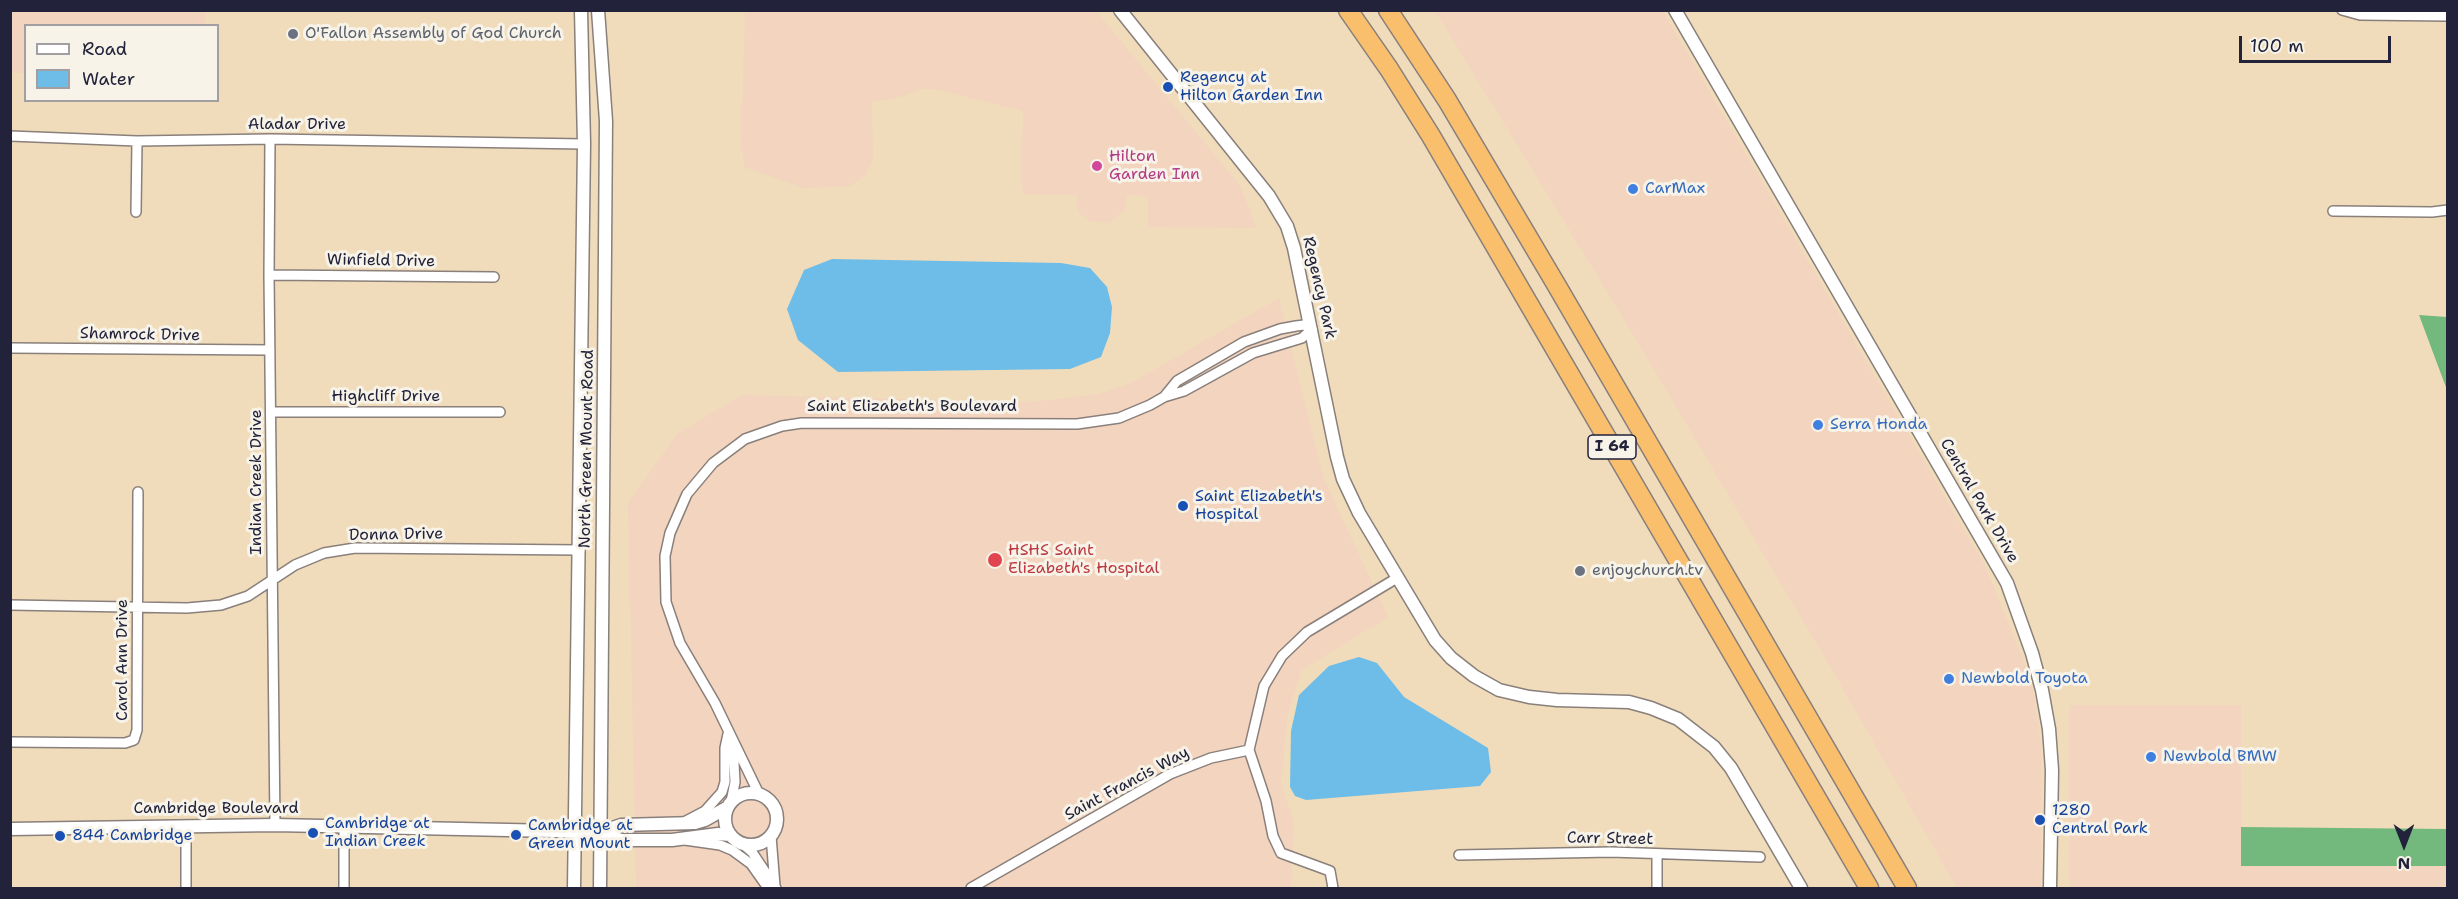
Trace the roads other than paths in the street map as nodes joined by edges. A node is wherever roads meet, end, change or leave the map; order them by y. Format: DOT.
graph roads {
  1 [pos="581,10"];
  2 [pos="598,10"];
  3 [pos="1120,10"];
  4 [pos="1348,10"];
  5 [pos="1388,10"];
  6 [pos="1675,10"];
  7 [pos="2342,10"];
  8 [pos="2448,16"];
  9 [pos="10,136"];
  10 [pos="270,139"];
  11 [pos="137,141"];
  12 [pos="584,144"];
  13 [pos="2448,210"];
  14 [pos="2332,211"];
  15 [pos="136,212"];
  16 [pos="269,274"];
  17 [pos="494,277"];
  18 [pos="1311,329"];
  19 [pos="10,348"];
  20 [pos="270,350"];
  21 [pos="1164,397"];
  22 [pos="272,412"];
  23 [pos="500,412"];
  24 [pos="138,492"];
  25 [pos="580,549"];
  26 [pos="1396,578"];
  27 [pos="272,581"];
  28 [pos="10,605"];
  29 [pos="138,608"];
  30 [pos="728,734"];
  31 [pos="10,742"];
  32 [pos="733,744"];
  33 [pos="1249,750"];
  34 [pos="759,794"];
  35 [pos="729,805"];
  36 [pos="275,825"];
  37 [pos="344,825"];
  38 [pos="679,825"];
  39 [pos="186,826"];
  40 [pos="10,829"];
  41 [pos="576,831"];
  42 [pos="601,832"];
  43 [pos="730,835"];
  44 [pos="771,836"];
  45 [pos="683,840"];
  46 [pos="744,845"];
  47 [pos="1459,855"];
  48 [pos="1657,855"];
  49 [pos="1760,857"];
  50 [pos="186,888"];
  51 [pos="344,888"];
  52 [pos="574,888"];
  53 [pos="600,888"];
  54 [pos="773,888"];
  55 [pos="971,888"];
  56 [pos="1333,888"];
  57 [pos="1657,888"];
  58 [pos="1801,888"];
  59 [pos="1869,888"];
  60 [pos="1907,888"];
  61 [pos="2050,888"];
  1 -- 12 [label="street, North Green Mount Road"];
  2 -- 42 [label="street, North Green Mount Road"];
  3 -- 18 [label="street, Regency Park"];
  4 -- 59 [label="highway, I 64"];
  5 -- 60 [label="highway, I 64"];
  6 -- 61 [label="street, Central Park Drive"];
  7 -- 8 [label="street"];
  9 -- 11 [label="street, Aladar Drive"];
  10 -- 11 [label="street, Aladar Drive"];
  10 -- 12 [label="street, Aladar Drive"];
  10 -- 16 [label="street, Indian Creek Drive"];
  11 -- 15 [label="street"];
  12 -- 25 [label="street, North Green Mount Road"];
  13 -- 14 [label="street"];
  16 -- 17 [label="street, Winfield Drive"];
  16 -- 20 [label="street, Indian Creek Drive"];
  18 -- 21 [label="street, Saint Elizabeth's Boulevard"];
  18 -- 21 [label="street, Saint Elizabeth's Boulevard"];
  18 -- 26 [label="street, Regency Park"];
  19 -- 20 [label="street, Shamrock Drive"];
  20 -- 22 [label="street, Indian Creek Drive"];
  21 -- 30 [label="street, Saint Elizabeth's Boulevard"];
  22 -- 23 [label="street, Highcliff Drive"];
  22 -- 27 [label="street, Indian Creek Drive"];
  24 -- 29 [label="street, Carol Ann Drive"];
  25 -- 27 [label="street, Donna Drive"];
  25 -- 41 [label="street, North Green Mount Road"];
  26 -- 33 [label="street"];
  26 -- 58 [label="street, Regency Park"];
  27 -- 29 [label="street, Donna Drive"];
  27 -- 36 [label="street, Indian Creek Drive"];
  28 -- 29 [label="street, Donna Drive"];
  29 -- 31 [label="street, Carol Ann Drive"];
  30 -- 32 [label="street, Saint Elizabeth's Boulevard"];
  30 -- 38 [label="street, Saint Elizabeth's Boulevard"];
  32 -- 34 [label="street, Saint Elizabeth's Boulevard"];
  32 -- 35 [label="street, Saint Elizabeth's Boulevard"];
  33 -- 55 [label="street, Saint Francis Way"];
  33 -- 56 [label="street"];
  34 -- 35 [label="street, Saint Elizabeth's Boulevard"];
  34 -- 44 [label="street, Saint Elizabeth's Boulevard"];
  35 -- 38 [label="street, Saint Elizabeth's Boulevard"];
  35 -- 43 [label="street, Saint Elizabeth's Boulevard"];
  36 -- 37 [label="street, Cambridge Boulevard"];
  36 -- 39 [label="street, Cambridge Boulevard"];
  37 -- 41 [label="street, Cambridge Boulevard"];
  37 -- 51 [label="street"];
  38 -- 42 [label="street, Saint Elizabeth's Boulevard"];
  39 -- 40 [label="street, Cambridge Boulevard"];
  39 -- 50 [label="street"];
  41 -- 42 [label="street, Cambridge Boulevard"];
  41 -- 52 [label="street, North Green Mount Road"];
  42 -- 45 [label="street"];
  42 -- 53 [label="street, North Green Mount Road"];
  43 -- 45 [label="street"];
  43 -- 46 [label="street"];
  44 -- 46 [label="street"];
  44 -- 54 [label="street"];
  45 -- 54 [label="street"];
  46 -- 54 [label="street"];
  47 -- 48 [label="street, Carr Street"];
  48 -- 49 [label="street, Carr Street"];
  48 -- 57 [label="street"];
}
